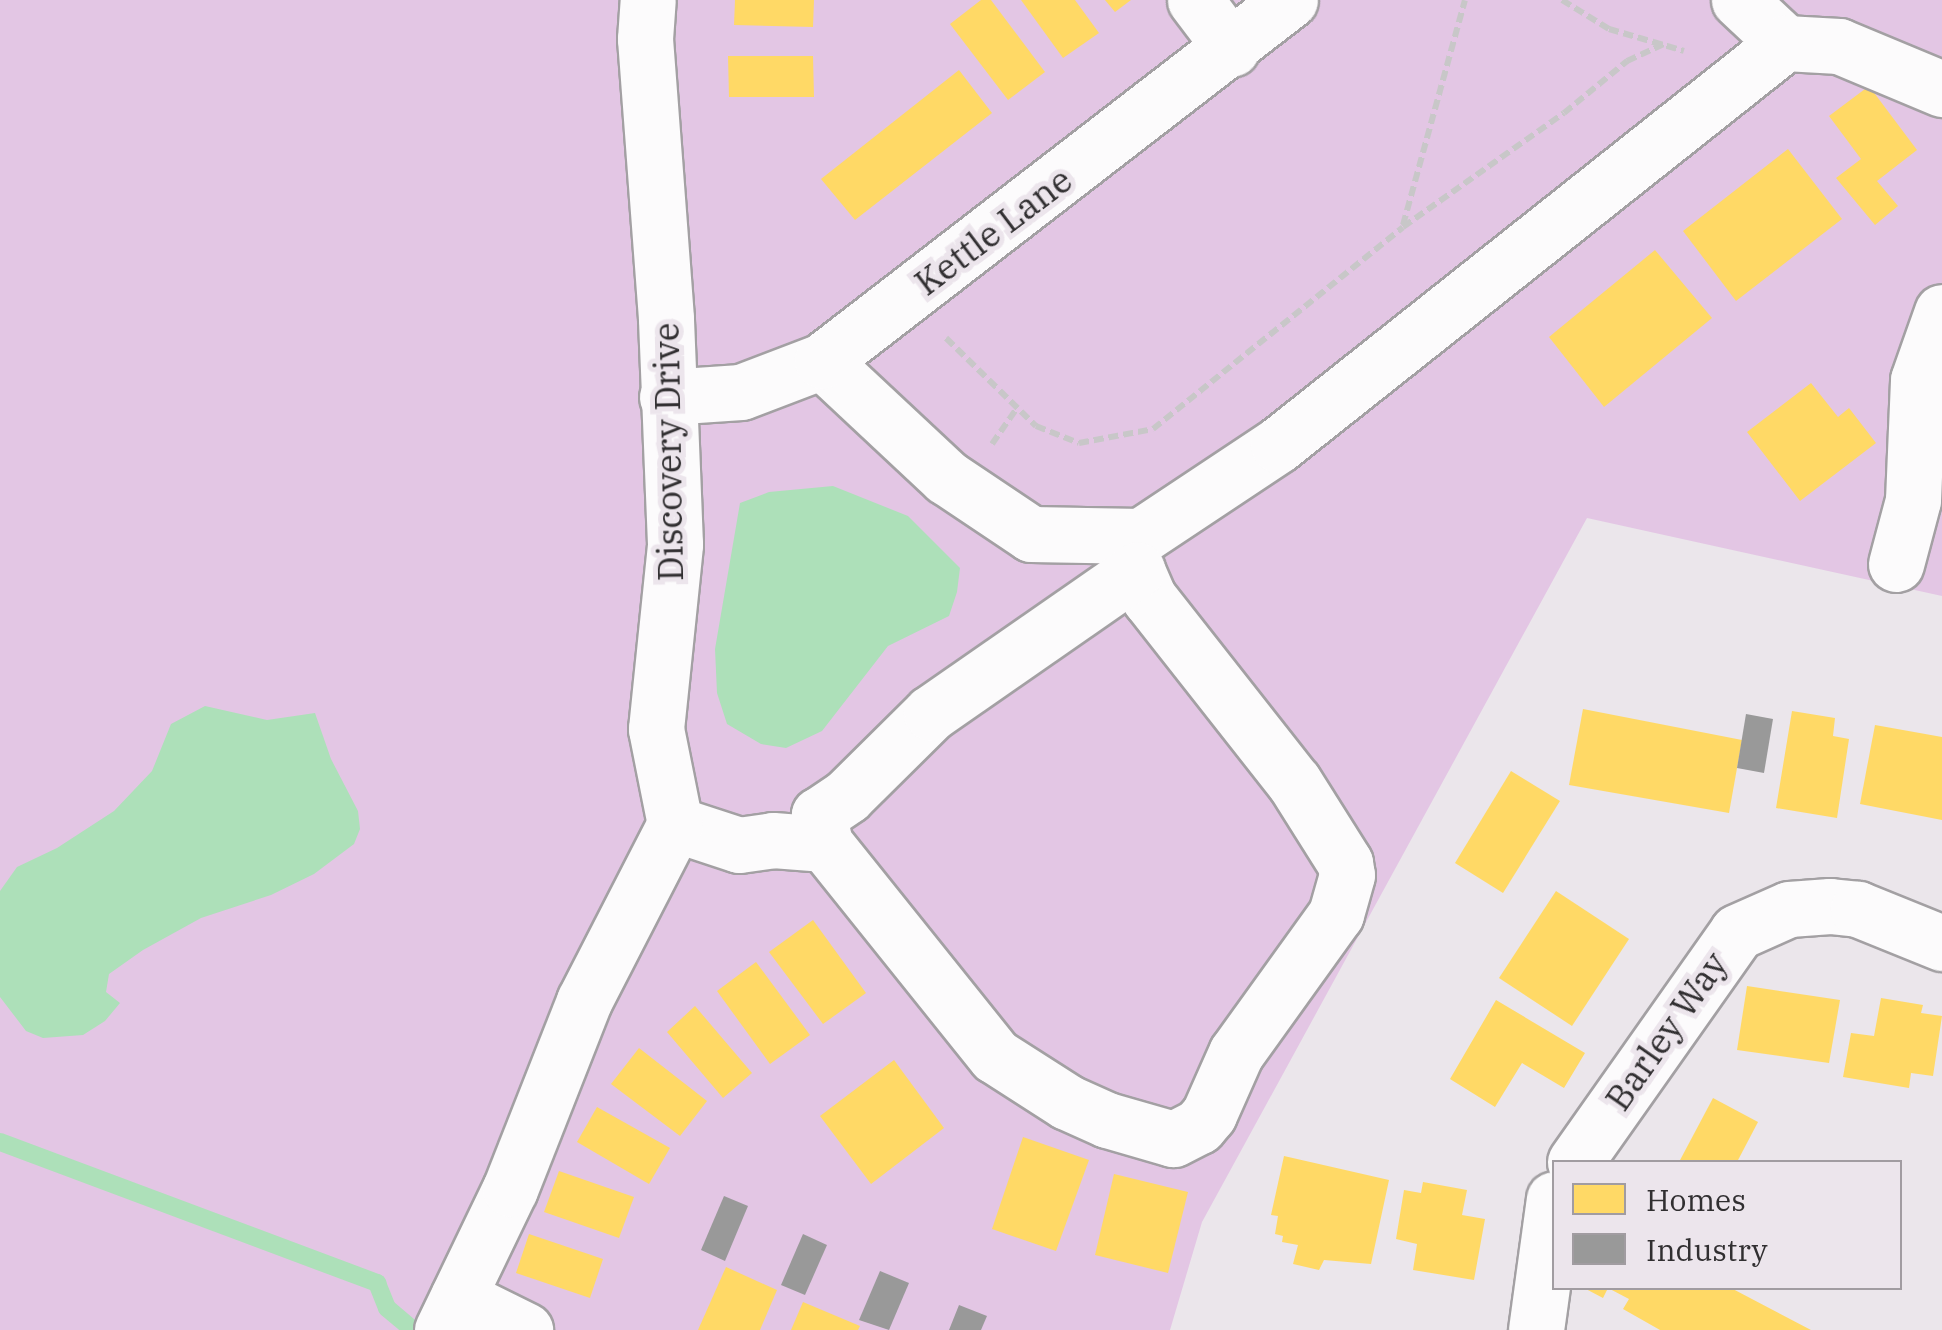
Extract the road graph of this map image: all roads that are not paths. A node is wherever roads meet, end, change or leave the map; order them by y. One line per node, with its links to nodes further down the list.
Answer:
1 (648, 0): 10 (street, Discovery Drive)
2 (1195, 0): 6 (street)
3 (1290, 0): 6 (street, Kettle Lane)
4 (1740, 0): 5 (street)
5 (1785, 43): 7 (street); 11 (street)
6 (1232, 48): 9 (street, Kettle Lane)
7 (1942, 90)
8 (1942, 312): 12 (street)
9 (822, 361): 10 (street, Kettle Lane); 11 (street)
10 (667, 397): 13 (street, Discovery Drive)
11 (1129, 553): 14 (street); 14 (street)
12 (1896, 564)
13 (675, 824): 14 (street); 18 (street)
14 (825, 844)
15 (1942, 943): 16 (street, Barley Way)
16 (1577, 1160)
17 (1552, 1213): 20 (street)
18 (450, 1314): 19 (street)
19 (525, 1330)
20 (1536, 1330)

